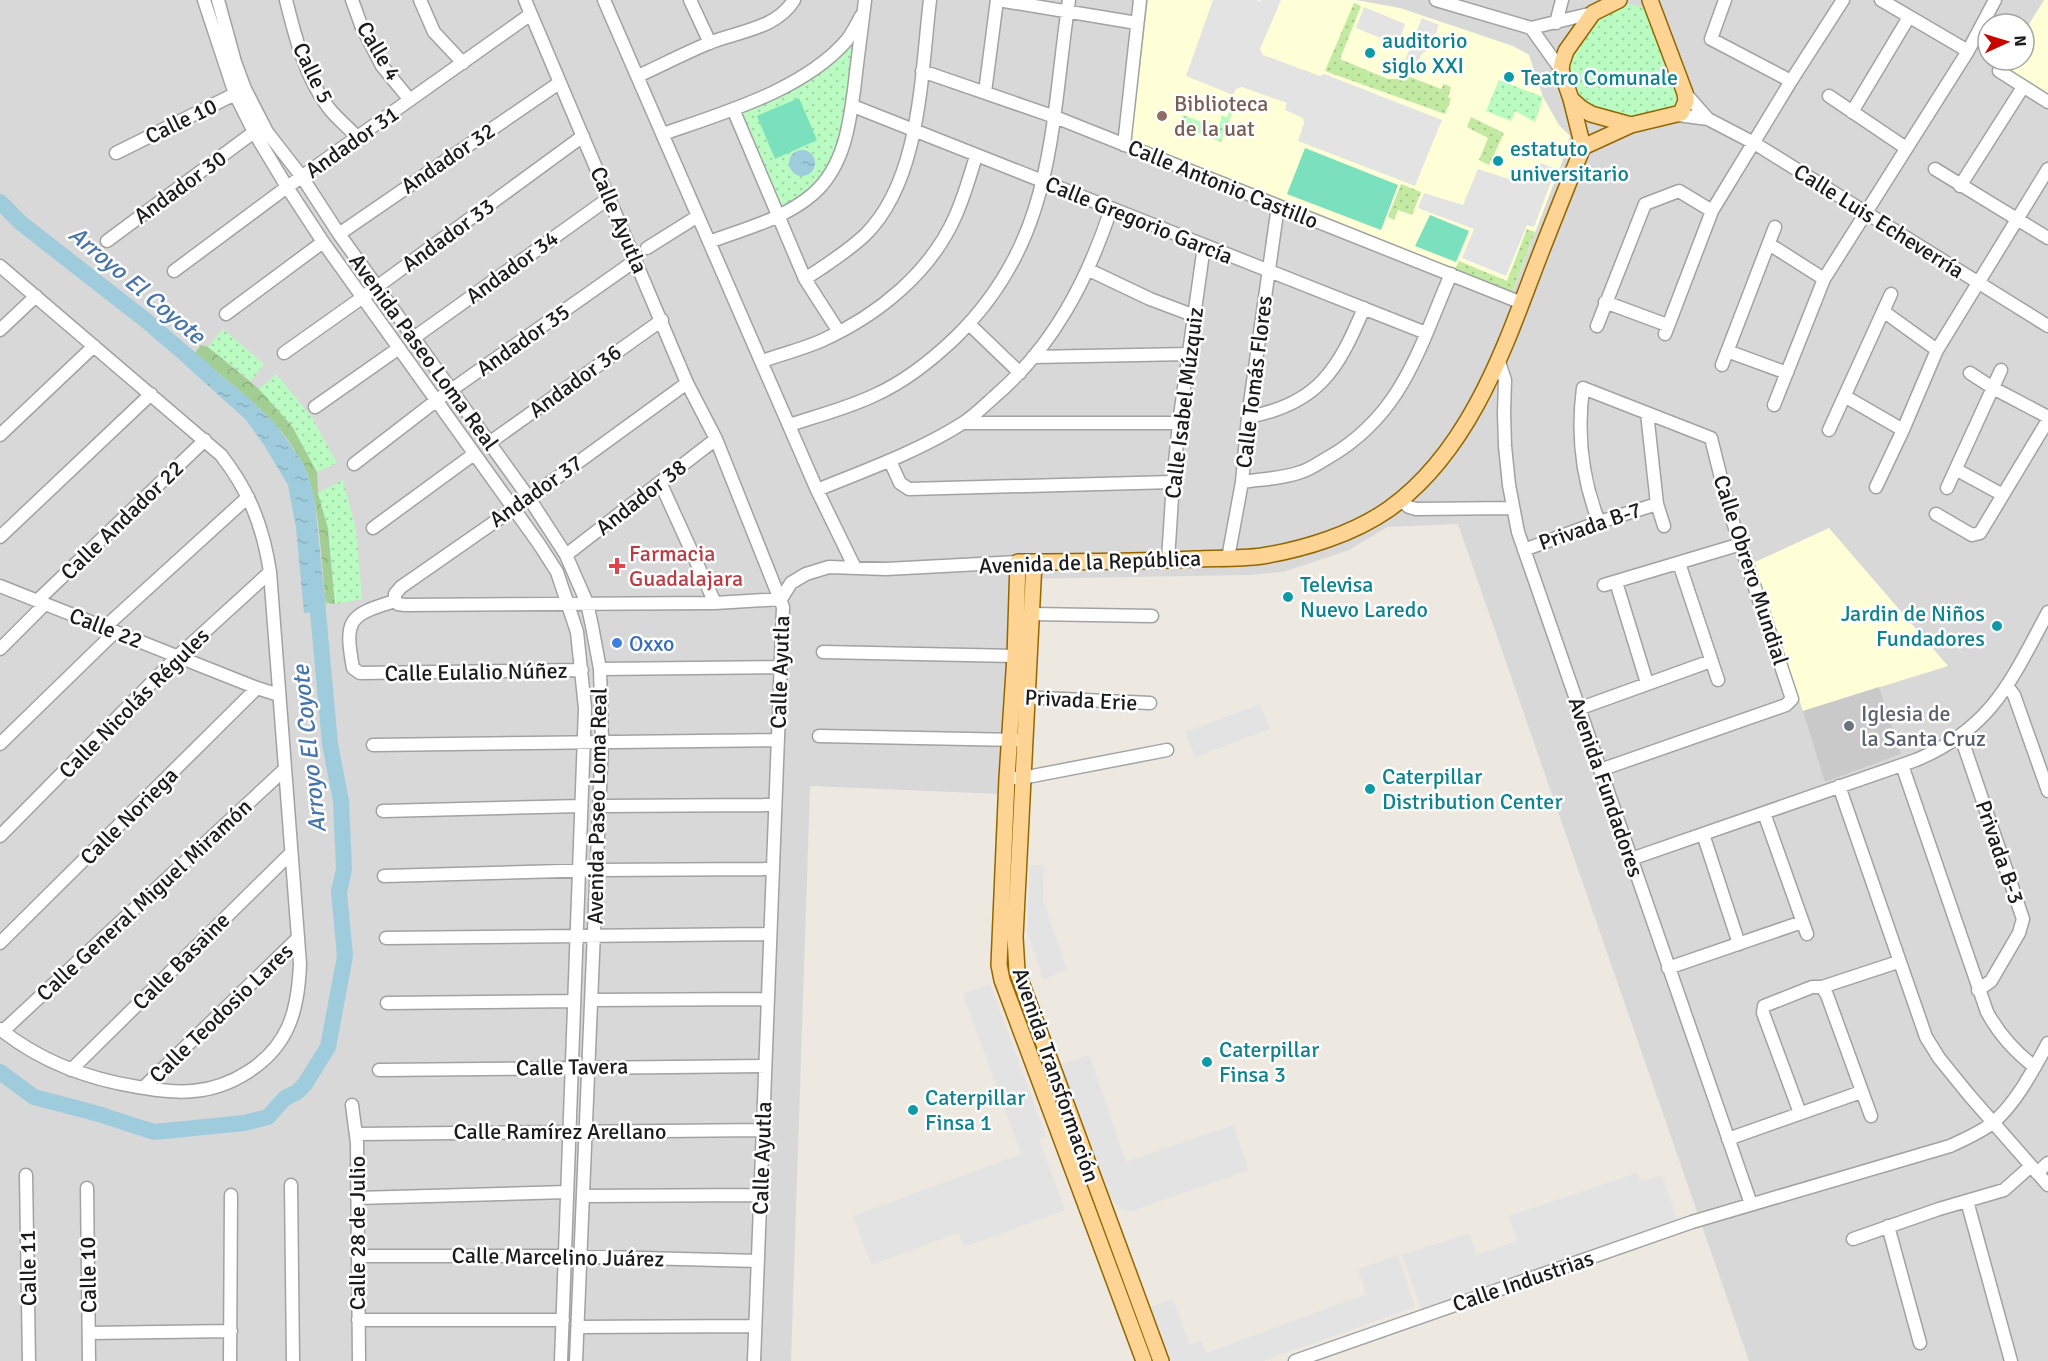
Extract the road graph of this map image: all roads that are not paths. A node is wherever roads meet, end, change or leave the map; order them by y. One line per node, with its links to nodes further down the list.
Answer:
1 (204, 0): 32 (street, Avenida Paseo Loma Real)
2 (218, 0): 32 (street, Avenida Paseo Loma Real)
3 (286, 0): 58 (street, Calle 5)
4 (352, 0): 45 (street, Calle 4)
5 (420, 0): 31 (street)
6 (525, 0): 24 (street, Calle Ayutla)
7 (604, 0): 36 (street)
8 (690, 0): 29 (street)
9 (794, 0): 29 (street)
10 (930, 0): 34 (street)
11 (998, 0): 22 (street); 41 (street)
12 (1140, 0): 26 (street)
13 (1436, 0): 28 (street)
14 (1562, 0): 27 (street)
15 (1618, 0): 23 (main road)
16 (1725, 0): 37 (street)
17 (1843, 0): 37 (street)
18 (1881, 0): 25 (street)
19 (1995, 0): 30 (street)
20 (1653, 2): 42 (main road)
21 (864, 6): 47 (street); 48 (street)
22 (1068, 6): 26 (street); 51 (street)
23 (1593, 13): 27 (street); 33 (main road)
24 (531, 14): 31 (street, Andador 31); 38 (street, Calle Ayutla)
25 (1909, 17): 30 (street); 49 (street)
26 (1137, 23): 60 (street)
27 (1556, 23): 28 (street)
28 (1531, 28): 33 (street)
29 (710, 43): 36 (street)
30 (1968, 51): 62 (street)
31 (463, 63): 45 (street, Andador 31)
32 (230, 64): 40 (street, Avenida Paseo Loma Real)
33 (1560, 70): 44 (main road)
34 (922, 71): 41 (street, Calle Antonio Castillo); 54 (street)
35 (2000, 72): 39 (street)
36 (638, 76): 56 (street)
37 (1791, 81): 59 (street)
38 (559, 83): 57 (street, Calle Ayutla); 80 (street, Andador 32)
39 (2023, 87): 46 (street); 69 (street)
40 (240, 92): 55 (street, Avenida Paseo Loma Real); 63 (street, Calle 10); 67 (street, Avenida Paseo Loma Real)
41 (985, 92): 51 (street, Calle Antonio Castillo)
42 (1684, 93): 50 (main road); 52 (street, Calle Luis Echeverría)
43 (1829, 96): 49 (street)
44 (1571, 99): 53 (main road); 61 (main road)
45 (410, 100): 58 (street, Andador 31)
46 (2048, 102)
47 (853, 106): 54 (street, Calle Gregorio García); 77 (street)
48 (733, 109): 56 (street); 77 (street)
49 (1852, 112): 62 (street)
50 (1678, 115): 52 (street, Calle Luis Echeverría); 53 (main road)
51 (1055, 117): 60 (street, Calle Antonio Castillo); 68 (street)
52 (1708, 119): 59 (street, Calle Luis Echeverría)
53 (1630, 125): 61 (main road)
54 (915, 131): 64 (street, Calle Gregorio García); 94 (street)
55 (254, 132): 70 (street, Avenida Paseo Loma Real); 82 (street, Andador 30)
56 (663, 134): 76 (street)
57 (583, 136): 71 (street, Calle Ayutla); 97 (street, Andador 33)
58 (357, 137): 67 (street, Andador 31)
59 (1754, 142): 74 (street); 75 (street, Calle Luis Echeverría)
60 (1124, 145): 72 (street, Calle Antonio Castillo)
61 (1583, 147): 102 (main road, Avenida de la República)
62 (1906, 148): 75 (street)
63 (116, 153)
64 (976, 156): 68 (street, Calle Gregorio García); 112 (street)
65 (1935, 169): 69 (street)
66 (2048, 169): 78 (street)
67 (302, 177): 70 (street, Andador 31); 80 (street, Avenida Paseo Loma Real)
68 (1043, 182): 73 (street, Calle Gregorio García); 108 (street)
69 (1960, 186): 78 (street)
70 (287, 187): 83 (street, Avenida Paseo Loma Real); 91 (street, Andador 31)
71 (609, 198): 88 (street, Calle Ayutla); 114 (street, Andador 34)
72 (1278, 206): 92 (street, Calle Tomás Flores); 93 (street, Calle Antonio Castillo)
73 (1111, 209): 86 (street, Calle Gregorio García); 90 (street)
74 (1712, 211): 101 (street); 101 (street)
75 (1868, 213): 95 (street); 96 (street, Calle Luis Echeverría)
76 (698, 216): 84 (street); 87 (street)
77 (778, 216): 84 (street); 94 (street)
78 (2017, 219): 81 (street); 96 (street)
79 (1775, 227): 85 (street)
80 (339, 234): 97 (street, Avenida Paseo Loma Real)
81 (2048, 238)
82 (107, 241)
83 (323, 242): 100 (street, Avenida Paseo Loma Real); 105 (street)
84 (709, 242): 122 (street)
85 (1769, 244): 95 (street); 118 (street)
86 (1204, 246): 92 (street, Calle Gregorio García); 106 (street, Calle Isabel Múzquiz)
87 (647, 248)
88 (636, 260): 107 (street, Calle Ayutla); 131 (street, Andador 35)
89 (0, 266): 99 (street)
90 (1089, 270): 106 (street); 121 (street)
91 (174, 271)
92 (1269, 271): 103 (street, Calle Gregorio García); 138 (street, Calle Tomás Flores)
93 (1452, 274): 102 (street, Calle Antonio Castillo); 113 (street)
94 (805, 279): 112 (street)
95 (1824, 279): 128 (street)
96 (1977, 283): 110 (street, Calle Luis Echeverría); 117 (street)
97 (378, 287): 100 (street, Andador 33); 114 (street, Avenida Paseo Loma Real)
98 (1891, 294): 104 (street)
99 (36, 297): 111 (street); 115 (street)
100 (363, 297): 116 (street, Avenida Paseo Loma Real); 119 (street, Andador 33)
101 (1605, 302): 109 (street)
102 (1522, 303): 123 (main road, Avenida de la República)
103 (1364, 309): 113 (street, Calle Gregorio García); 138 (street)
104 (1883, 311): 117 (street); 133 (street)
105 (226, 314)
106 (1194, 316): 120 (street, Calle Isabel Múzquiz)
107 (662, 320): 129 (street, Calle Ayutla); 148 (street, Andador 36)
108 (969, 324): 127 (street); 142 (street)
109 (1597, 326)
110 (2048, 326)
111 (0, 330)
112 (839, 332): 122 (street)
113 (1426, 333): 154 (street)
114 (415, 337): 131 (street, Avenida Paseo Loma Real)
115 (94, 346): 132 (street); 145 (street)
116 (399, 348): 134 (street, Avenida Paseo Loma Real); 136 (street)
117 (1937, 350): 144 (street)
118 (1727, 351): 124 (street); 128 (street)
119 (284, 353)
120 (1189, 354): 121 (street); 141 (street, Calle Isabel Múzquiz)
121 (1034, 357): 127 (street)
122 (762, 361): 142 (street)
123 (1499, 362): 162 (main road, Avenida de la República); 165 (street, Avenida Fundadores)
124 (1722, 366)
125 (2001, 370): 130 (street)
126 (1970, 372): 130 (street)
127 (1020, 373): 140 (street)
128 (1787, 373): 135 (street)
129 (687, 383): 146 (street, Calle Ayutla); 161 (street, Andador 37)
130 (1993, 388): 139 (street); 152 (street)
131 (453, 390): 134 (street, Andador 35); 148 (street, Avenida Paseo Loma Real)
132 (151, 394): 147 (street); 170 (street)
133 (1846, 397): 143 (street); 144 (street)
134 (437, 400): 149 (street, Avenida Paseo Loma Real); 151 (street, Andador 35)
135 (1774, 405)
136 (315, 407)
137 (1647, 412): 163 (street); 167 (street); 171 (street, Calle Obrero Mundial)
138 (1248, 417): 154 (street, Calle Tomás Flores)
139 (2048, 418): 159 (street)
140 (963, 423): 141 (street); 150 (street)
141 (1179, 423): 155 (street, Calle Isabel Múzquiz)
142 (789, 426): 158 (street)
143 (1829, 430)
144 (1904, 430): 156 (street)
145 (0, 435)
146 (716, 439): 153 (street, Andador 38); 182 (street, Calle Ayutla)
147 (205, 440): 160 (street); 183 (street, Calle Andador 22)
148 (489, 443): 161 (street, Avenida Paseo Loma Real)
149 (474, 454): 164 (street, Avenida Paseo Loma Real); 169 (street)
150 (890, 461): 155 (street); 158 (street)
151 (354, 464)
152 (1957, 470): 157 (street); 159 (street)
153 (660, 482): 173 (street, Andador 38); 186 (street)
154 (1242, 482): 174 (street, Calle Tomás Flores)
155 (1173, 483): 175 (street, Calle Isabel Múzquiz)
156 (1876, 487)
157 (1947, 488)
158 (817, 490): 179 (street)
159 (2002, 495): 166 (street)
160 (248, 496): 180 (street); 191 (street)
161 (529, 498): 164 (street, Andador 37); 173 (street, Avenida Paseo Loma Real)
162 (1400, 500): 165 (street); 174 (main road, Avenida de la República)
163 (1657, 504): 167 (street, Privada B-7); 168 (street)
164 (513, 508): 184 (street, Andador 37); 187 (street, Avenida Paseo Loma Real)
165 (1513, 508): 172 (street, Avenida Fundadores)
166 (1936, 513)
167 (1599, 522): 172 (street, Privada B-7)
168 (1664, 526)
169 (374, 528)
170 (0, 537)
171 (1741, 544): 178 (street); 219 (street, Calle Obrero Mundial)
172 (1524, 550): 207 (street, Avenida Fundadores)
173 (566, 555): 185 (street, Avenida Paseo Loma Real)
174 (1228, 558): 175 (main road, Avenida de la República)
175 (1168, 560): 177 (main road, Avenida de la República)
176 (1018, 562): 177 (main road, Avenida de la República); 179 (street, Avenida de la República); 195 (main road, Avenida Transformación)
177 (1034, 562): 189 (main road, Avenida Transformación)
178 (1679, 563): 196 (street); 201 (street)
179 (855, 568): 182 (street, Avenida de la República)
180 (270, 572): 194 (street, Calle Nicolás Régules); 204 (street)
181 (0, 586): 183 (street, Calle 22)
182 (781, 599): 186 (street); 197 (street, Calle Ayutla)
183 (42, 602): 191 (street, Calle 22); 192 (street, Calle Andador 22)
184 (397, 602): 187 (street); 199 (street, Calle Eulalio Núñez)
185 (586, 603): 186 (street); 187 (street); 198 (street, Avenida Paseo Loma Real)
186 (715, 603)
187 (569, 604): 199 (street, Avenida Paseo Loma Real)
188 (2048, 612): 202 (street)
189 (1030, 614): 190 (street); 205 (main road, Avenida Transformación)
190 (1152, 616)
191 (110, 630): 194 (street, Calle 22); 214 (street)
192 (0, 649)
193 (823, 652): 195 (street)
194 (178, 656): 203 (street, Calle 22); 233 (street, Calle Nicolás Régules)
195 (1015, 656): 205 (main road, Avenida Transformación)
196 (1711, 661): 200 (street); 201 (street)
197 (781, 667): 198 (street, Calle Eulalio Núñez); 210 (street, Calle Ayutla)
198 (600, 669): 213 (street, Avenida Paseo Loma Real)
199 (582, 670): 212 (street, Avenida Paseo Loma Real)
200 (1718, 680)
201 (1647, 683): 207 (street)
202 (2008, 687): 209 (street); 222 (street)
203 (257, 688): 204 (street, Calle 22); 249 (street, Calle Noriega)
204 (279, 695): 218 (street)
205 (1019, 697): 206 (street, Privada Erie); 211 (main road, Avenida Transformación)
206 (1150, 703)
207 (1578, 709): 219 (street, Avenida Fundadores)
208 (819, 736): 211 (street)
209 (1961, 737): 217 (street); 254 (street, Privada B-3)
210 (778, 740): 213 (street); 223 (street, Calle Ayutla)
211 (1017, 740): 220 (main road, Avenida Transformación)
212 (584, 741): 213 (street); 215 (street); 224 (street, Avenida Paseo Loma Real)
213 (602, 741): 225 (street, Avenida Paseo Loma Real)
214 (0, 744)
215 (373, 745)
216 (1167, 750): 220 (street)
217 (1902, 765): 221 (street); 254 (street)
218 (285, 769): 234 (street); 260 (street, Calle General Miguel Miramón)
219 (1600, 770): 235 (street, Avenida Fundadores)
220 (1015, 778): 226 (main road, Avenida Transformación); 227 (main road, Avenida Transformación)
221 (1839, 786): 229 (street); 251 (street)
222 (2048, 790)
223 (776, 805): 225 (street); 236 (street, Calle Ayutla)
224 (581, 806): 228 (street); 240 (street, Avenida Paseo Loma Real)
225 (600, 806): 237 (street, Avenida Paseo Loma Real)
226 (1021, 807): 227 (main road); 232 (main road, Avenida Transformación)
227 (1005, 810): 231 (main road, Avenida Transformación)
228 (383, 812)
229 (1764, 813): 230 (street); 242 (street)
230 (1703, 834): 235 (street); 250 (street)
231 (1004, 835): 232 (main road); 238 (main road, Avenida Transformación)
232 (1020, 835): 239 (main road, Avenida Transformación)
233 (0, 836)
234 (291, 853): 247 (street); 266 (street, Calle Basaine)
235 (1631, 859): 252 (street, Avenida Fundadores)
236 (773, 869): 237 (street); 243 (street, Calle Ayutla)
237 (597, 870): 240 (street); 245 (street, Avenida Paseo Loma Real)
238 (1002, 870): 239 (main road); 259 (main road, Avenida Transformación)
239 (1018, 870): 259 (main road, Avenida Transformación)
240 (579, 871): 241 (street); 246 (street, Avenida Paseo Loma Real)
241 (384, 876)
242 (1802, 921): 244 (street); 250 (street)
243 (771, 934): 245 (street); 255 (street, Calle Ayutla)
244 (1808, 934)
245 (594, 935): 246 (street); 256 (street, Avenida Paseo Loma Real)
246 (577, 936): 248 (street); 257 (street, Avenida Paseo Loma Real)
247 (298, 938): 268 (street, Calle Teodosio Lares); 268 (street)
248 (386, 938)
249 (0, 943)
250 (1739, 944): 252 (street)
251 (1898, 962): 253 (street); 273 (street)
252 (1668, 968): 278 (street, Avenida Fundadores)
253 (1822, 987): 269 (street); 271 (street)
254 (1978, 990): 265 (street)
255 (768, 999): 256 (street); 262 (street, Calle Ayutla)
256 (591, 1000): 264 (street, Avenida Paseo Loma Real)
257 (574, 1001): 258 (street); 263 (street, Avenida Paseo Loma Real)
258 (387, 1003)
259 (1023, 1014): 298 (main road, Avenida Transformación)
260 (1, 1030): 266 (street)
261 (2048, 1043): 265 (street)
262 (765, 1066): 264 (street, Calle Tavera); 274 (street, Calle Ayutla)
263 (572, 1067): 264 (street, Calle Tavera); 267 (street, Calle Tavera); 275 (street, Avenida Paseo Loma Real)
264 (589, 1067): 276 (street, Avenida Paseo Loma Real)
265 (2034, 1067): 273 (street)
266 (71, 1070): 268 (street)
267 (380, 1070)
268 (143, 1088)
269 (1861, 1092): 271 (street); 272 (street)
270 (352, 1105): 277 (street, Calle 28 de Julio)
271 (1800, 1113): 278 (street)
272 (1871, 1116)
273 (1994, 1122): 280 (street); 291 (street, Calle Industrias)
274 (763, 1130): 276 (street, Calle Ramírez Arellano); 287 (street, Calle Ayutla)
275 (570, 1131): 276 (street, Calle Ramírez Arellano); 277 (street, Calle Ramírez Arellano); 285 (street, Avenida Paseo Loma Real)
276 (586, 1131): 288 (street, Avenida Paseo Loma Real)
277 (356, 1134): 289 (street, Calle 28 de Julio)
278 (1728, 1139): 291 (street, Avenida Fundadores)
279 (2048, 1163): 280 (street)
280 (2034, 1169): 283 (street); 290 (street)
281 (26, 1175): 306 (street, Calle 11)
282 (291, 1185): 309 (street)
283 (2048, 1185)
284 (87, 1188): 304 (street, Calle 10)
285 (567, 1192): 289 (street); 295 (street, Avenida Paseo Loma Real)
286 (231, 1195): 303 (street)
287 (760, 1195): 288 (street); 297 (street, Calle Ayutla)
288 (583, 1196): 296 (street, Avenida Paseo Loma Real)
289 (357, 1197): 294 (street, Calle 28 de Julio)
290 (1967, 1201): 292 (street); 317 (street)
291 (1751, 1204): 316 (street, Calle Industrias)
292 (1888, 1226): 293 (street); 305 (street)
293 (1853, 1239)
294 (358, 1256): 295 (street, Calle Marcelino Juárez); 299 (street, Calle 28 de Julio)
295 (565, 1256): 296 (street, Calle Marcelino Juárez); 300 (street, Avenida Paseo Loma Real)
296 (581, 1256): 297 (street, Calle Marcelino Juárez); 302 (street, Avenida Paseo Loma Real)
297 (758, 1261): 301 (street, Calle Ayutla)
298 (1115, 1261): 314 (main road, Avenida Transformación); 315 (main road, Avenida Transformación)
299 (358, 1320): 300 (street); 310 (street, Calle 28 de Julio)
300 (563, 1320): 311 (street, Avenida Paseo Loma Real)
301 (755, 1326): 302 (street); 313 (street, Calle Ayutla)
302 (578, 1327): 312 (street, Avenida Paseo Loma Real)
303 (231, 1331): 304 (street); 308 (street)
304 (88, 1333): 307 (street, Calle 10)
305 (1920, 1343)
306 (29, 1361)
307 (89, 1361)
308 (230, 1361)
309 (293, 1361)
310 (358, 1361)
311 (561, 1361)
312 (576, 1361)
313 (754, 1361)
314 (1144, 1361)
315 (1161, 1361)
316 (1295, 1361)
317 (2012, 1361)

